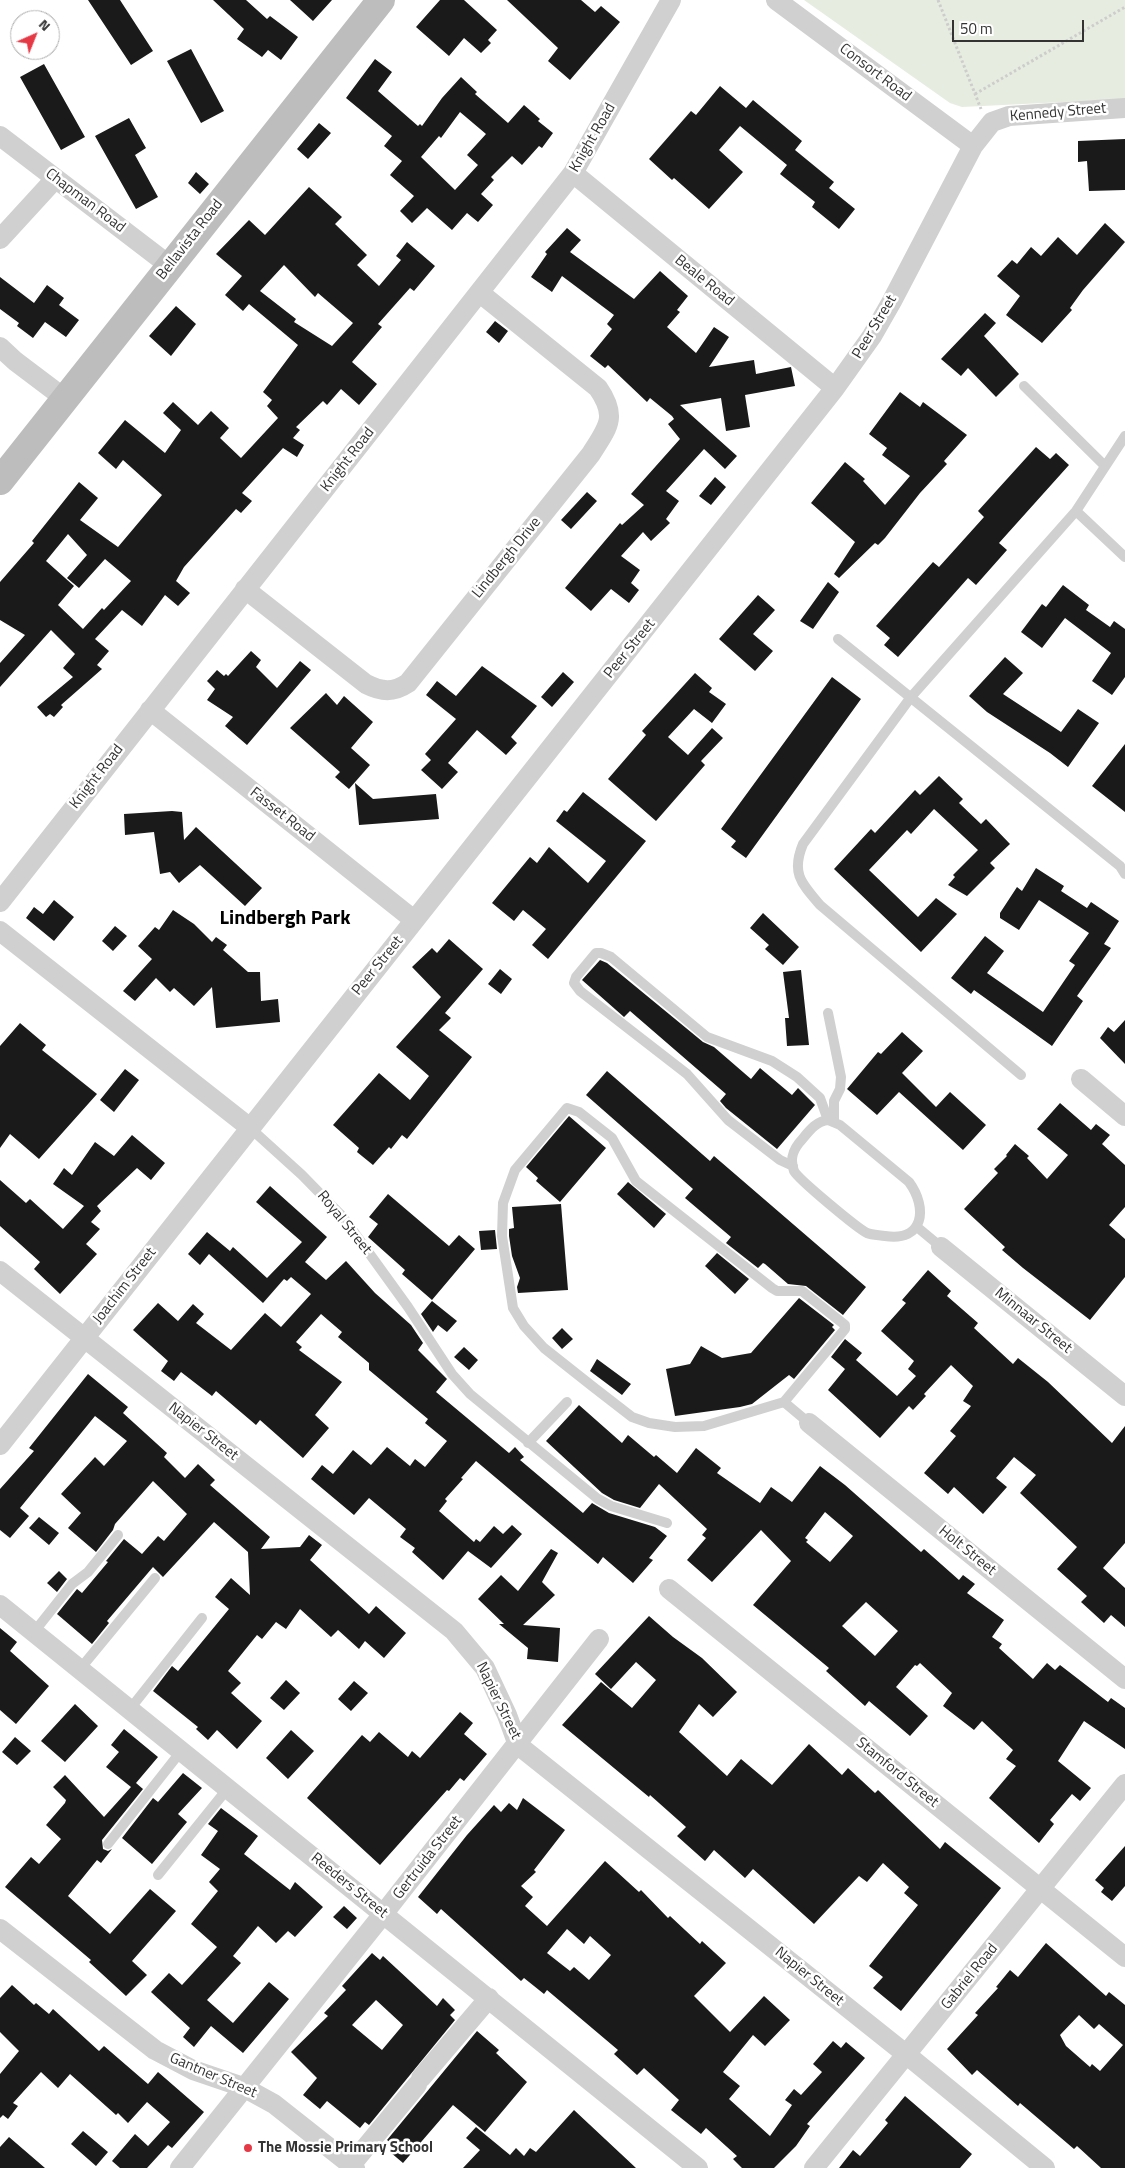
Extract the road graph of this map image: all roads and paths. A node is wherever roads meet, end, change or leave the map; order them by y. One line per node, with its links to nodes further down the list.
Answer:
1 (380, 0): 14 (street, Bellavista Road)
2 (670, 0): 11 (street, Knight Road)
3 (776, 0): 10 (street, Consort Road)
4 (938, 0): 6 (path)
5 (1125, 7): 6 (path)
6 (975, 94): 8 (path)
7 (1125, 108): 8 (street, Kennedy Street)
8 (988, 126): 10 (street, Kennedy Street)
9 (0, 136): 12 (street, Chapman Road)
10 (973, 146): 18 (street, Peer Street)
11 (573, 174): 15 (street, Knight Road); 18 (street, Beale Road)
12 (55, 179): 13 (street); 14 (street, Chapman Road)
13 (0, 239)
14 (170, 266): 19 (street, Bellavista Road)
15 (480, 293): 25 (street, Knight Road); 25 (street, Lindbergh Drive)
16 (0, 347): 19 (street)
17 (1024, 386): 21 (lane)
18 (835, 388): 31 (street, Peer Street)
19 (64, 398): 22 (street, Bellavista Road)
20 (1125, 436): 21 (lane)
21 (1105, 466): 23 (lane)
22 (0, 481)
23 (1076, 511): 24 (lane); 27 (lane)
24 (1125, 557)
25 (246, 589): 28 (street, Knight Road)
26 (838, 639): 27 (lane)
27 (911, 697): 29 (lane); 34 (lane)
28 (150, 710): 30 (street, Knight Road); 31 (street, Fasset Road)
29 (1123, 869)
30 (0, 902)
31 (414, 920): 38 (street, Peer Street)
32 (0, 931): 38 (street, Royal Street)
33 (828, 1013): 37 (lane)
34 (1021, 1075)
35 (1081, 1079): 36 (street)
36 (1125, 1116)
37 (831, 1121): 39 (lane); 39 (lane); 40 (lane)
38 (250, 1127): 43 (street, Joachim Street); 48 (lane, Royal Street)
39 (793, 1166): 40 (lane)
40 (917, 1227): 41 (lane)
41 (941, 1247): 44 (street, Minnaar Street)
42 (0, 1271): 43 (street, Napier Street)
43 (85, 1338): 49 (street, Joachim Street); 61 (street, Napier Street)
44 (1125, 1396)
45 (567, 1402): 48 (lane)
46 (784, 1402): 46 (lane); 47 (lane)
47 (809, 1422): 59 (street, Holt Street)
48 (528, 1443): 50 (lane, Royal Street)
49 (0, 1444)
50 (667, 1523)
51 (118, 1535): 56 (lane)
52 (155, 1578): 58 (lane)
53 (669, 1589): 67 (street, Stamford Street)
54 (0, 1605): 56 (street, Reeders Street)
55 (202, 1618): 60 (lane)
56 (34, 1632): 58 (street, Reeders Street)
57 (599, 1639): 61 (street, Gertruida Street)
58 (80, 1669): 60 (street, Reeders Street)
59 (1125, 1679)
60 (130, 1708): 62 (street, Reeders Street)
61 (518, 1745): 68 (street, Gertruida Street); 72 (street, Napier Street)
62 (182, 1750): 64 (street, Reeders Street); 65 (lane)
63 (1125, 1784): 67 (street, Gabriel Road)
64 (228, 1788): 66 (lane); 68 (street, Reeders Street)
65 (108, 1844)
66 (158, 1875)
67 (1041, 1889): 70 (street, Stamford Street); 72 (street, Gabriel Road)
68 (384, 1913): 71 (street, Reeders Street); 73 (street, Gertruida Street)
69 (0, 1929): 73 (street, Gantner Street)
70 (1125, 1957)
71 (489, 1998): 74 (street); 76 (street, Reeders Street)
72 (907, 2055): 77 (street, Gabriel Road); 78 (street, Napier Street)
73 (243, 2087): 74 (street, Gantner Street); 75 (street, Gertruida Street)
74 (353, 2167)
75 (180, 2168)
76 (698, 2168)
77 (814, 2168)
78 (1045, 2168)

